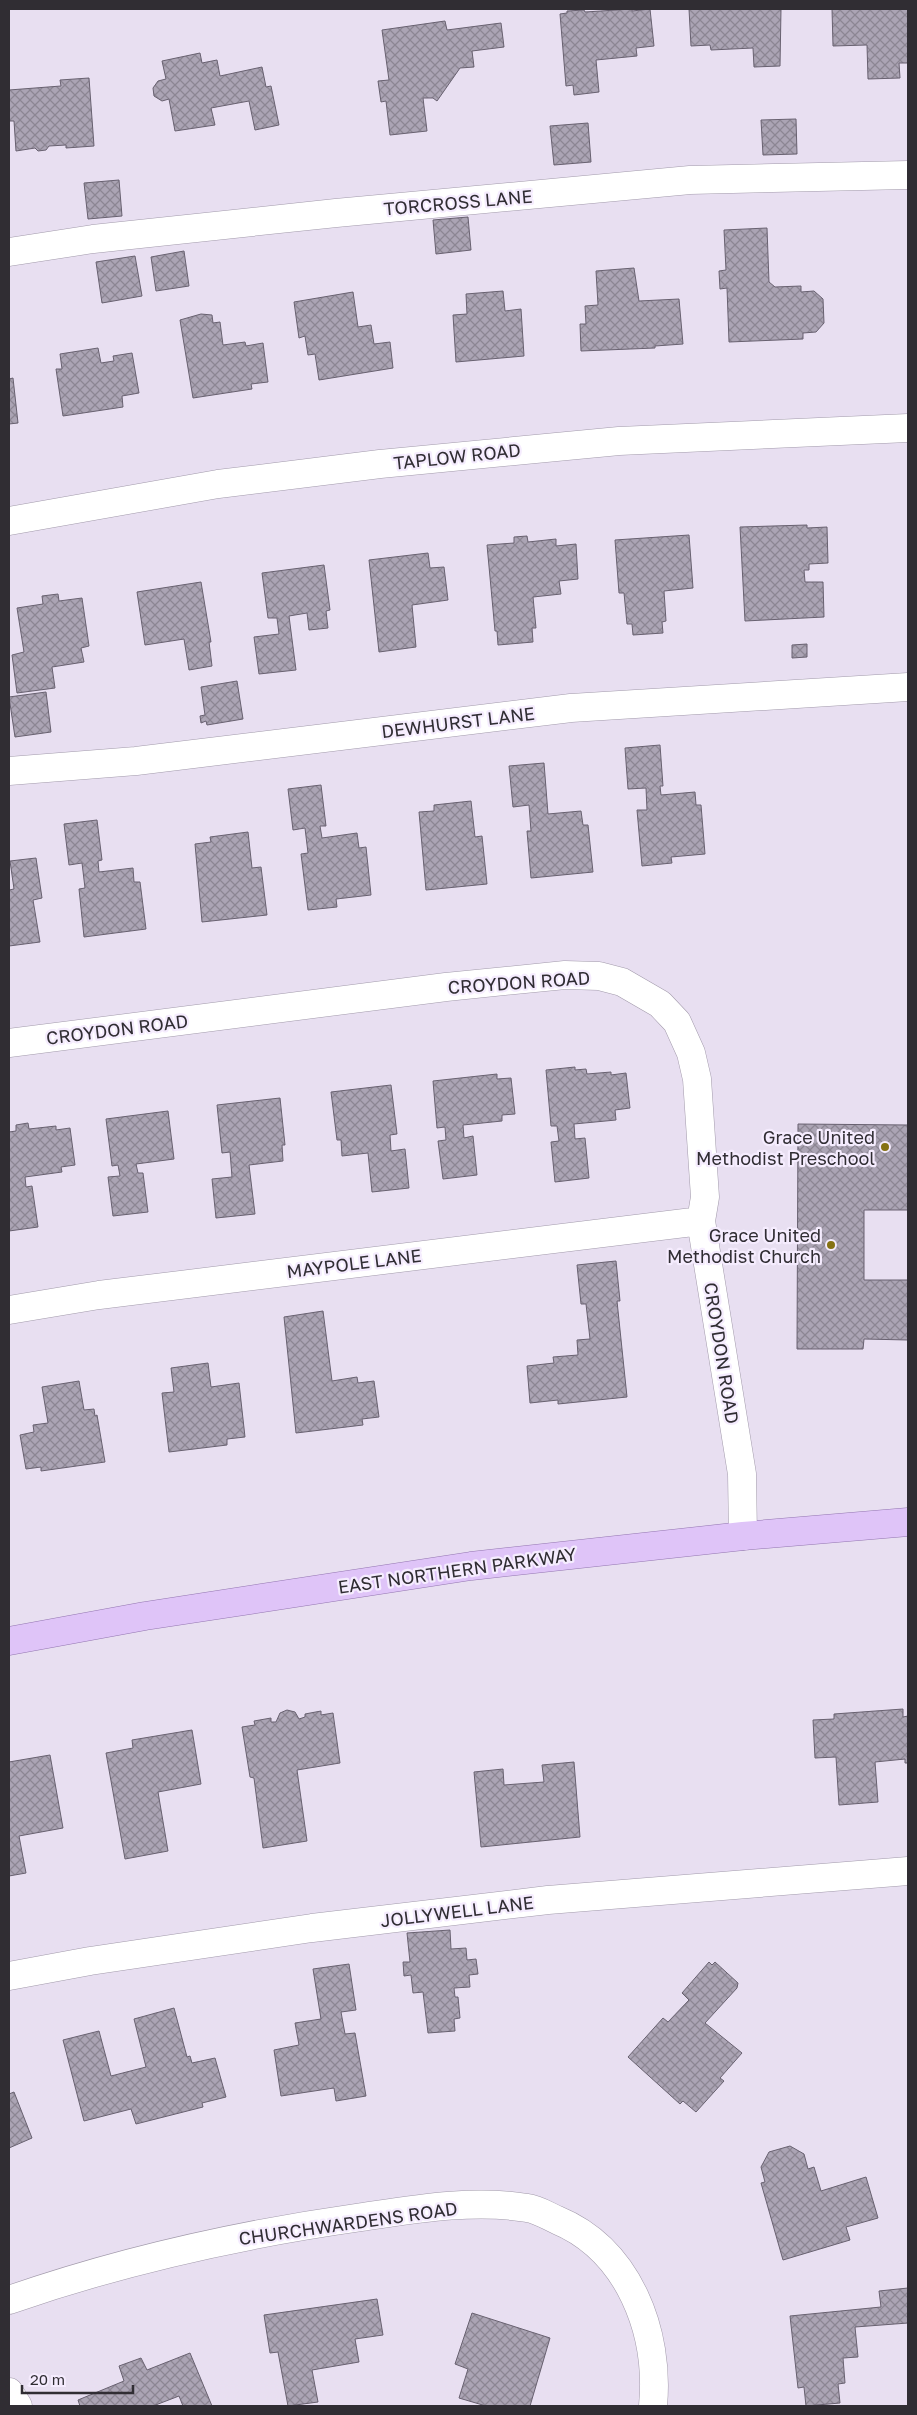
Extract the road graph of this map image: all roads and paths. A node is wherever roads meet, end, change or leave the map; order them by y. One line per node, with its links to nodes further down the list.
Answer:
1 (908, 175): 2 (street, TORCROSS LANE)
2 (9, 252)
3 (908, 428): 4 (street, TAPLOW ROAD)
4 (9, 521)
5 (908, 687): 6 (street, DEWHURST LANE)
6 (9, 771)
7 (9, 1043): 8 (street, CROYDON ROAD)
8 (701, 1221): 9 (street, MAYPOLE LANE); 11 (street, CROYDON ROAD)
9 (9, 1310)
10 (908, 1522): 11 (main road, EAST NORTHERN PARKWAY)
11 (743, 1536): 12 (main road, EAST NORTHERN PARKWAY)
12 (9, 1641)
13 (908, 1871): 14 (street, JOLLYWELL LANE)
14 (9, 1976)
15 (9, 2300): 18 (street, CHURCHWARDENS ROAD)
16 (9, 2392): 17 (street)
17 (18, 2406)
18 (653, 2406)

